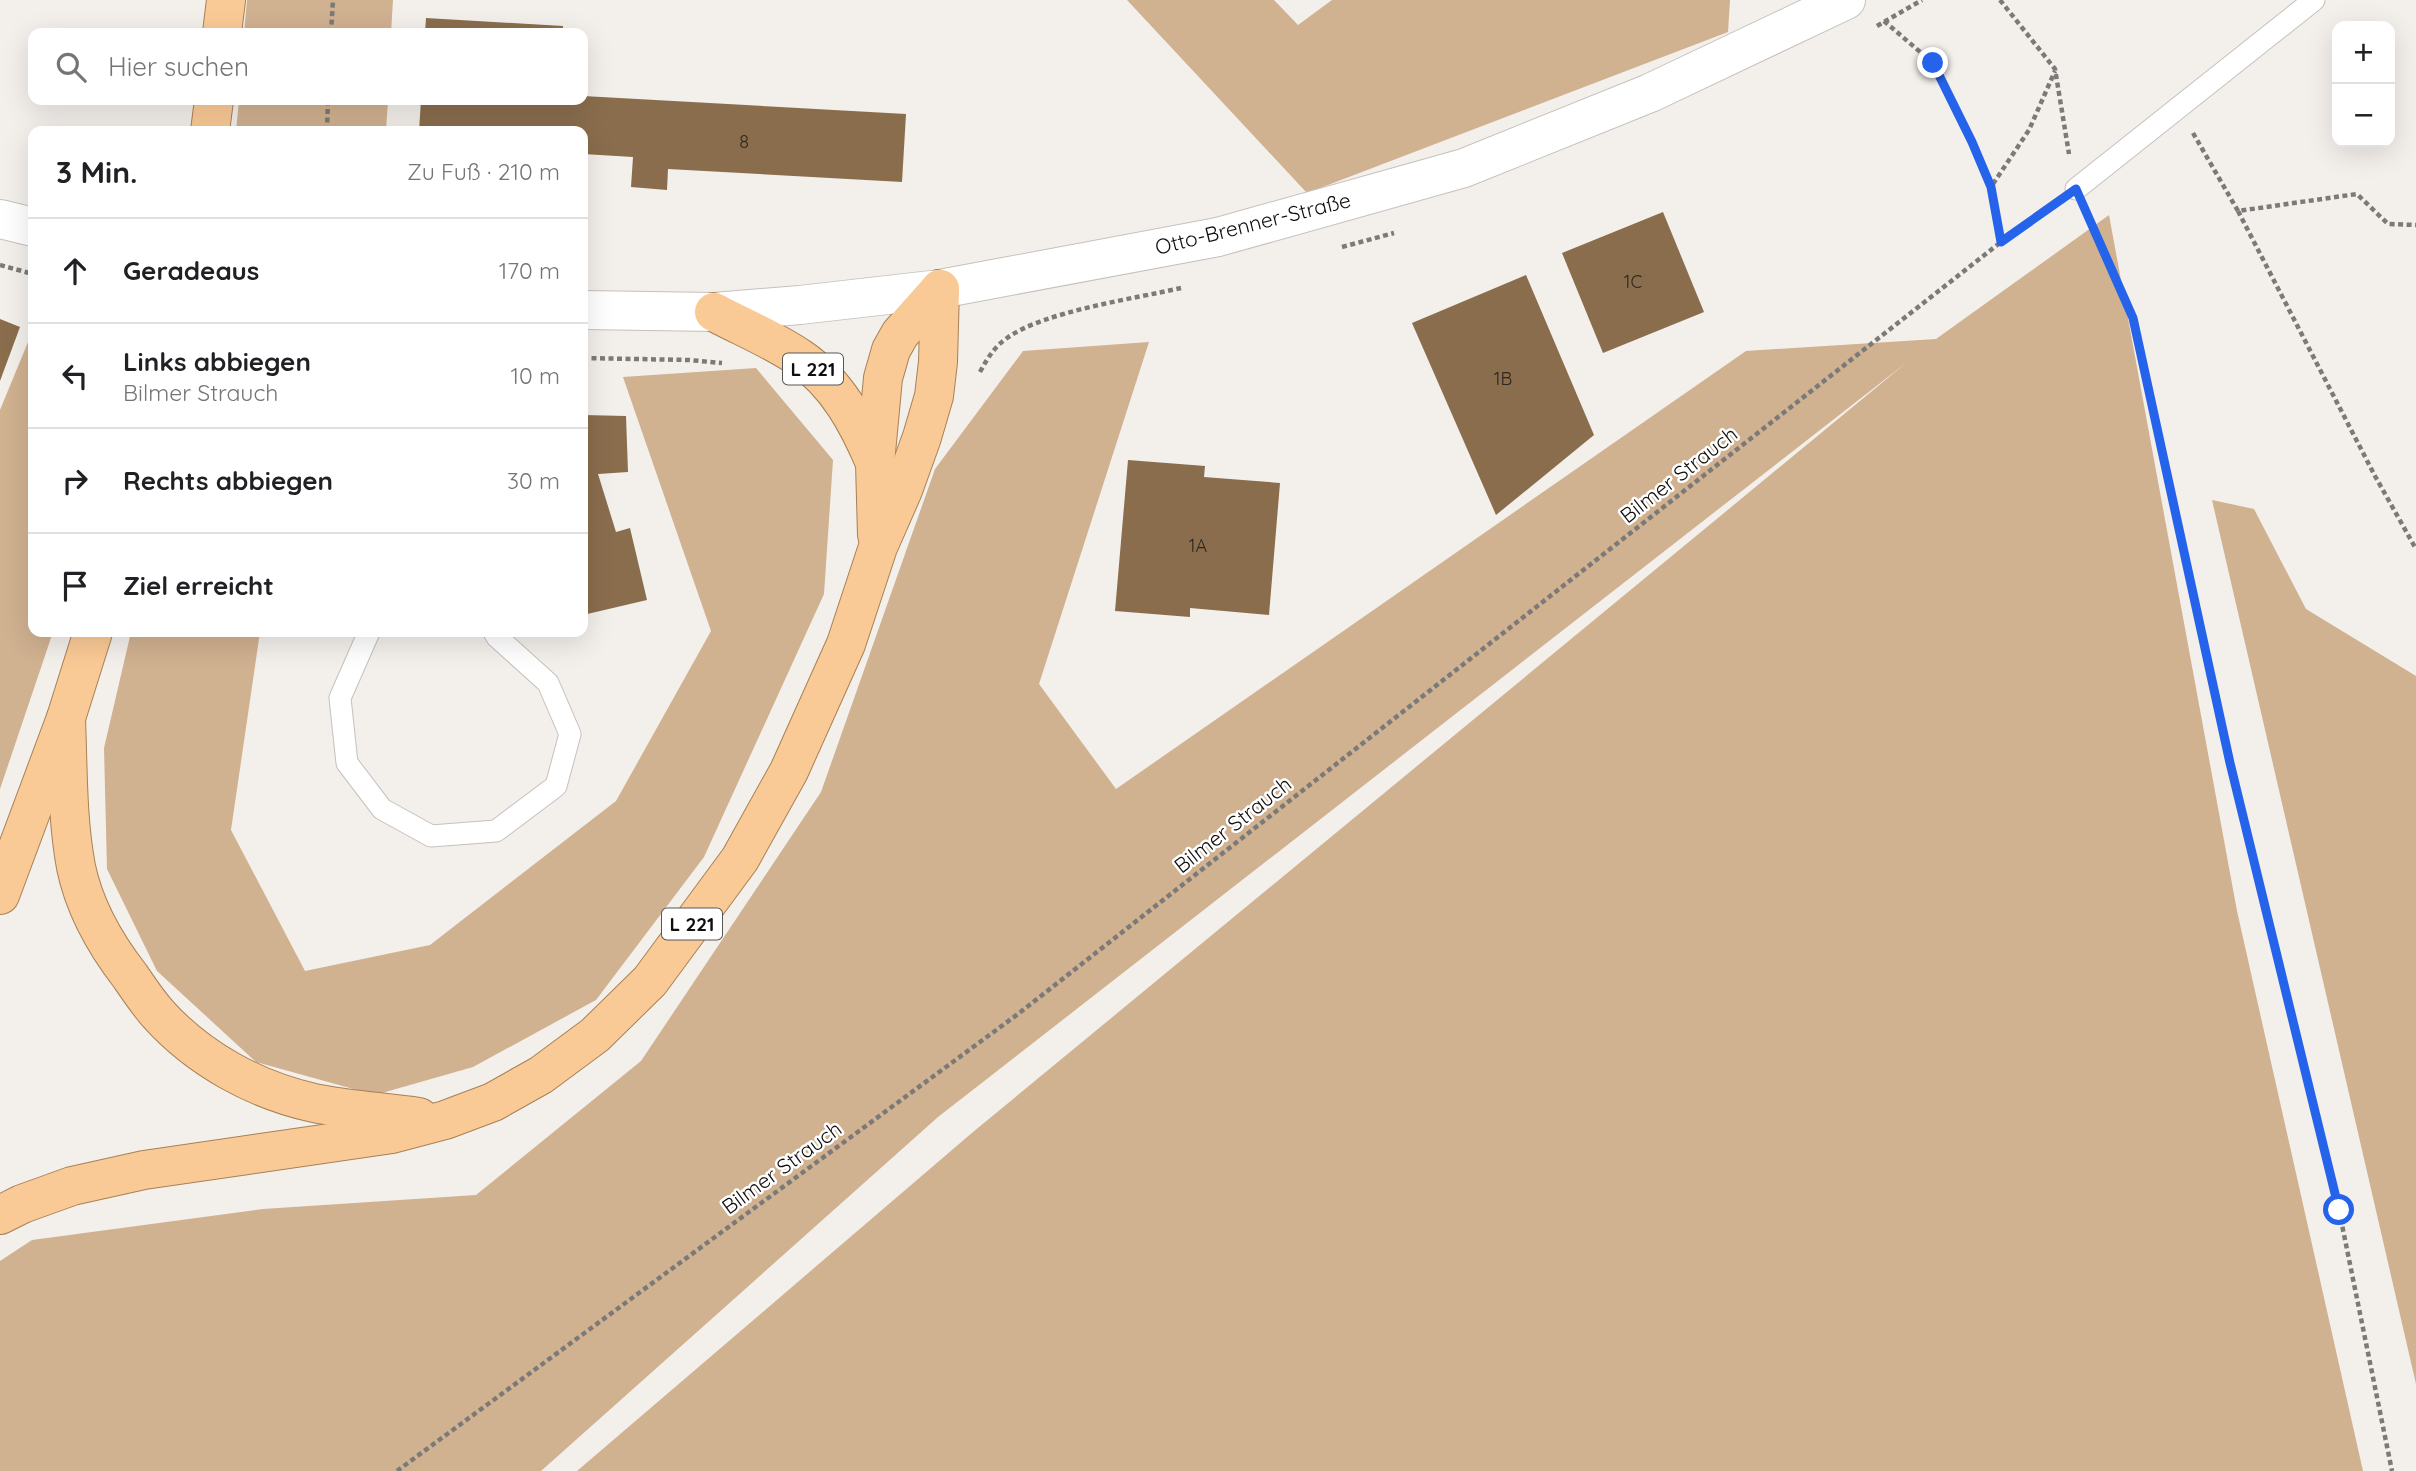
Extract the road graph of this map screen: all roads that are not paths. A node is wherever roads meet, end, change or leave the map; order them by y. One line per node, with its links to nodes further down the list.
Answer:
1 (226, 0): 4 (highway)
2 (2314, 0): 5 (lane)
3 (1862, 7): 8 (street, Otto-Brenner-Straße)
4 (223, 28)
5 (2076, 189)
6 (0, 219): 7 (street)
7 (28, 226)
8 (940, 289): 10 (street, Otto-Brenner-Straße); 11 (highway, L 221); 12 (highway, L 221)
9 (588, 310): 10 (street, Otto-Brenner-Straße)
10 (714, 312): 11 (highway, L 221)
11 (875, 463): 12 (highway, L 221)
12 (878, 547): 18 (highway, L 221)
13 (91, 637): 16 (highway, L 221)
14 (367, 637): 15 (lane)
15 (496, 637)
16 (66, 718): 17 (highway, L 221); 18 (highway, L 221)
17 (0, 895)
18 (445, 1120): 19 (highway, L 221)
19 (0, 1215)

